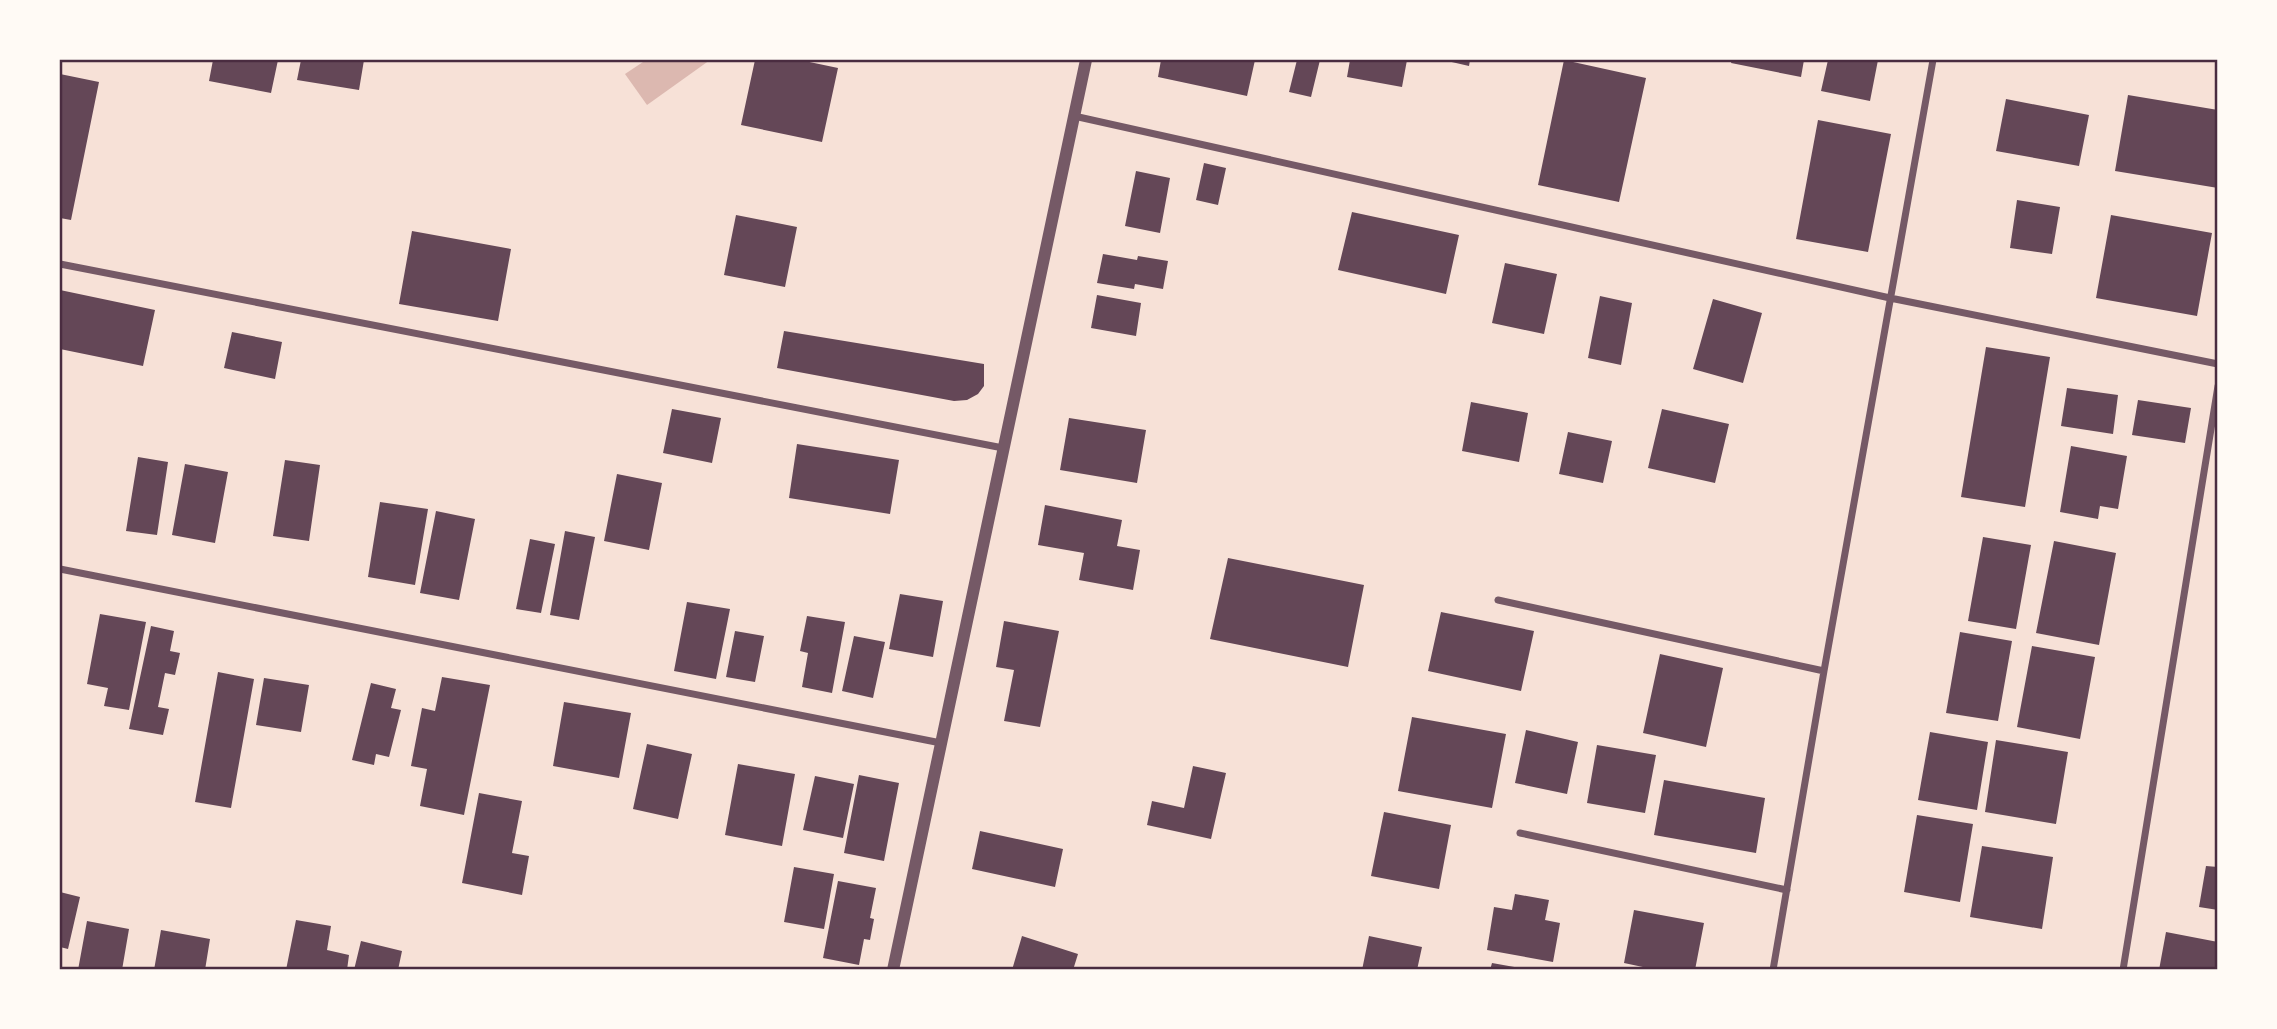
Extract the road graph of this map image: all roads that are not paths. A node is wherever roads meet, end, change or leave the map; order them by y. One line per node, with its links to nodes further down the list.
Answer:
1 (1086, 60): 3 (street)
2 (1933, 60): 5 (street)
3 (1074, 116): 5 (street); 8 (street)
4 (60, 264): 8 (street)
5 (1890, 298): 6 (street); 11 (street)
6 (2217, 363)
7 (2217, 386): 17 (street)
8 (1003, 449): 12 (street)
9 (60, 569): 12 (street)
10 (1498, 600): 11 (street)
11 (1824, 671): 14 (street)
12 (942, 743): 15 (street)
13 (1520, 833): 14 (street)
14 (1787, 890): 16 (street)
15 (893, 970)
16 (1773, 970)
17 (2123, 970)

